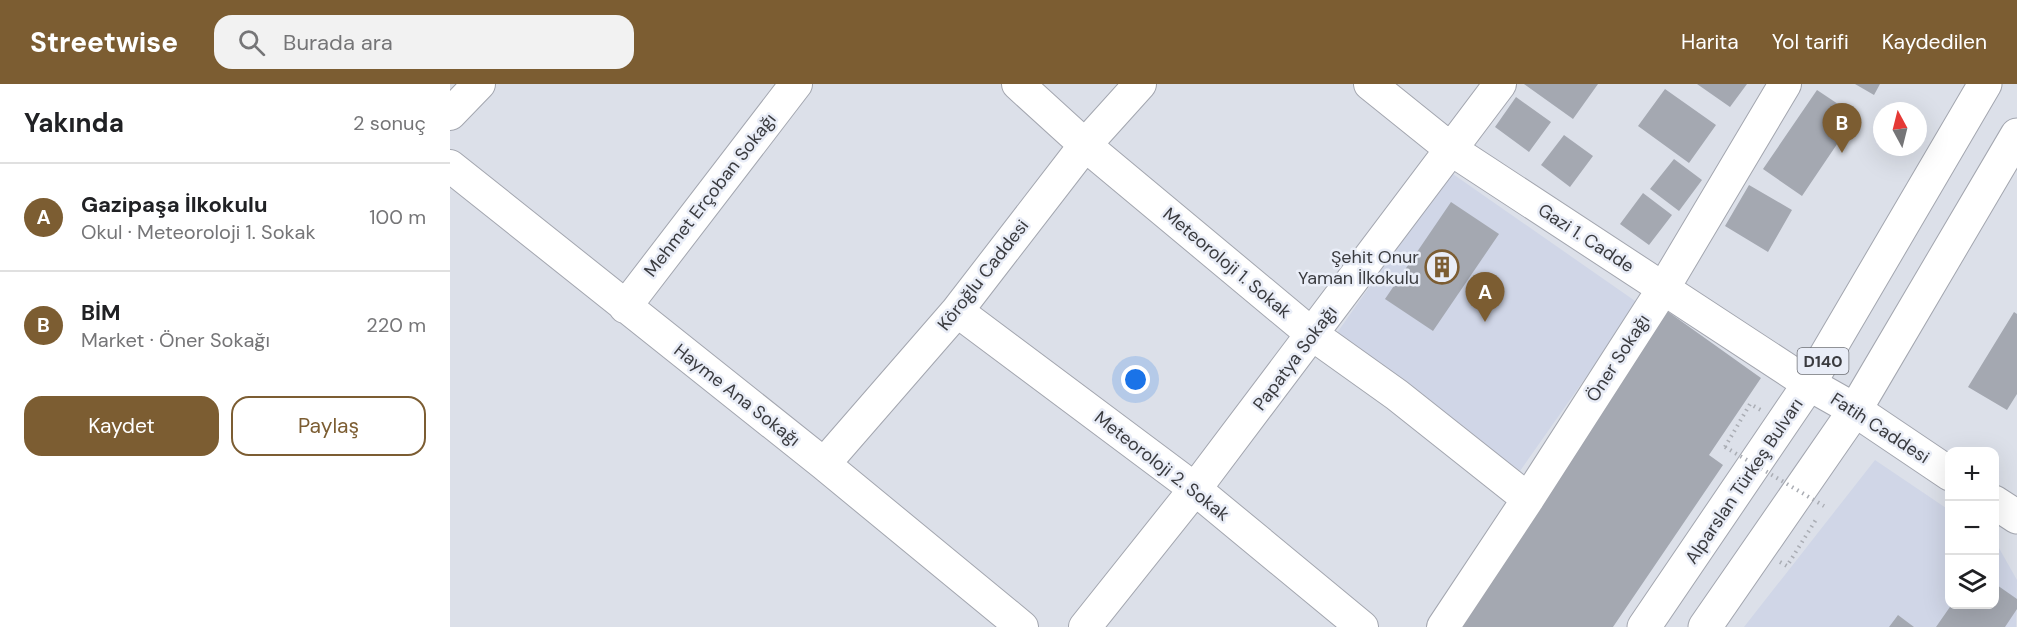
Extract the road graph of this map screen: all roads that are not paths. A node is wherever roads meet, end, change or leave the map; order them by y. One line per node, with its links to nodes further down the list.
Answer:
1 (479, 84): 9 (street)
2 (796, 84): 15 (street, Mehmet Erçoban Sokağı)
3 (1018, 84): 11 (street, Meteoroloji 1. Sokak)
4 (1140, 84): 11 (street, Köroğlu Caddesi)
5 (1370, 84): 12 (street, Gazi 1. Cadde)
6 (1500, 84): 12 (street, Papatya Sokağı)
7 (1785, 84): 14 (street, Öner Sokağı)
8 (1985, 84): 18 (main road, Alparslan Türkeş Bulvarı / D140)
9 (450, 114)
10 (2017, 135): 19 (main road, D140)
11 (1085, 145): 16 (street, Köroğlu Caddesi); 17 (street, Meteoroloji 1. Sokak)
12 (1452, 150): 14 (street, Gazi 1. Cadde); 17 (street, Papatya Sokağı)
13 (450, 166): 15 (street, Hayme Ana Sokağı)
14 (1663, 289): 18 (street, Gazi 1. Cadde); 23 (street, Öner Sokağı)
15 (625, 307): 20 (street, Hayme Ana Sokağı)
16 (957, 311): 20 (street, Köroğlu Caddesi); 22 (street, Meteoroloji 2. Sokak)
17 (1313, 335): 22 (street, Papatya Sokağı); 23 (street, Meteoroloji 1. Sokak)
18 (1809, 384): 19 (main road, Fatih Caddesi); 30 (main road, Alparslan Türkeş Bulvarı / D140)
19 (1855, 410): 21 (main road, Fatih Caddesi); 31 (main road, D140)
20 (824, 464): 26 (street, Hayme Ana Sokağı)
21 (1945, 471)
22 (1195, 489): 27 (street, Papatya Sokağı); 28 (street, Meteoroloji 2. Sokak)
23 (1528, 499): 29 (street, Öner Sokağı)
24 (1999, 505): 25 (main road)
25 (2017, 517)
26 (1022, 627)
27 (1085, 627)
28 (1362, 627)
29 (1443, 627)
30 (1644, 627)
31 (1705, 627)

